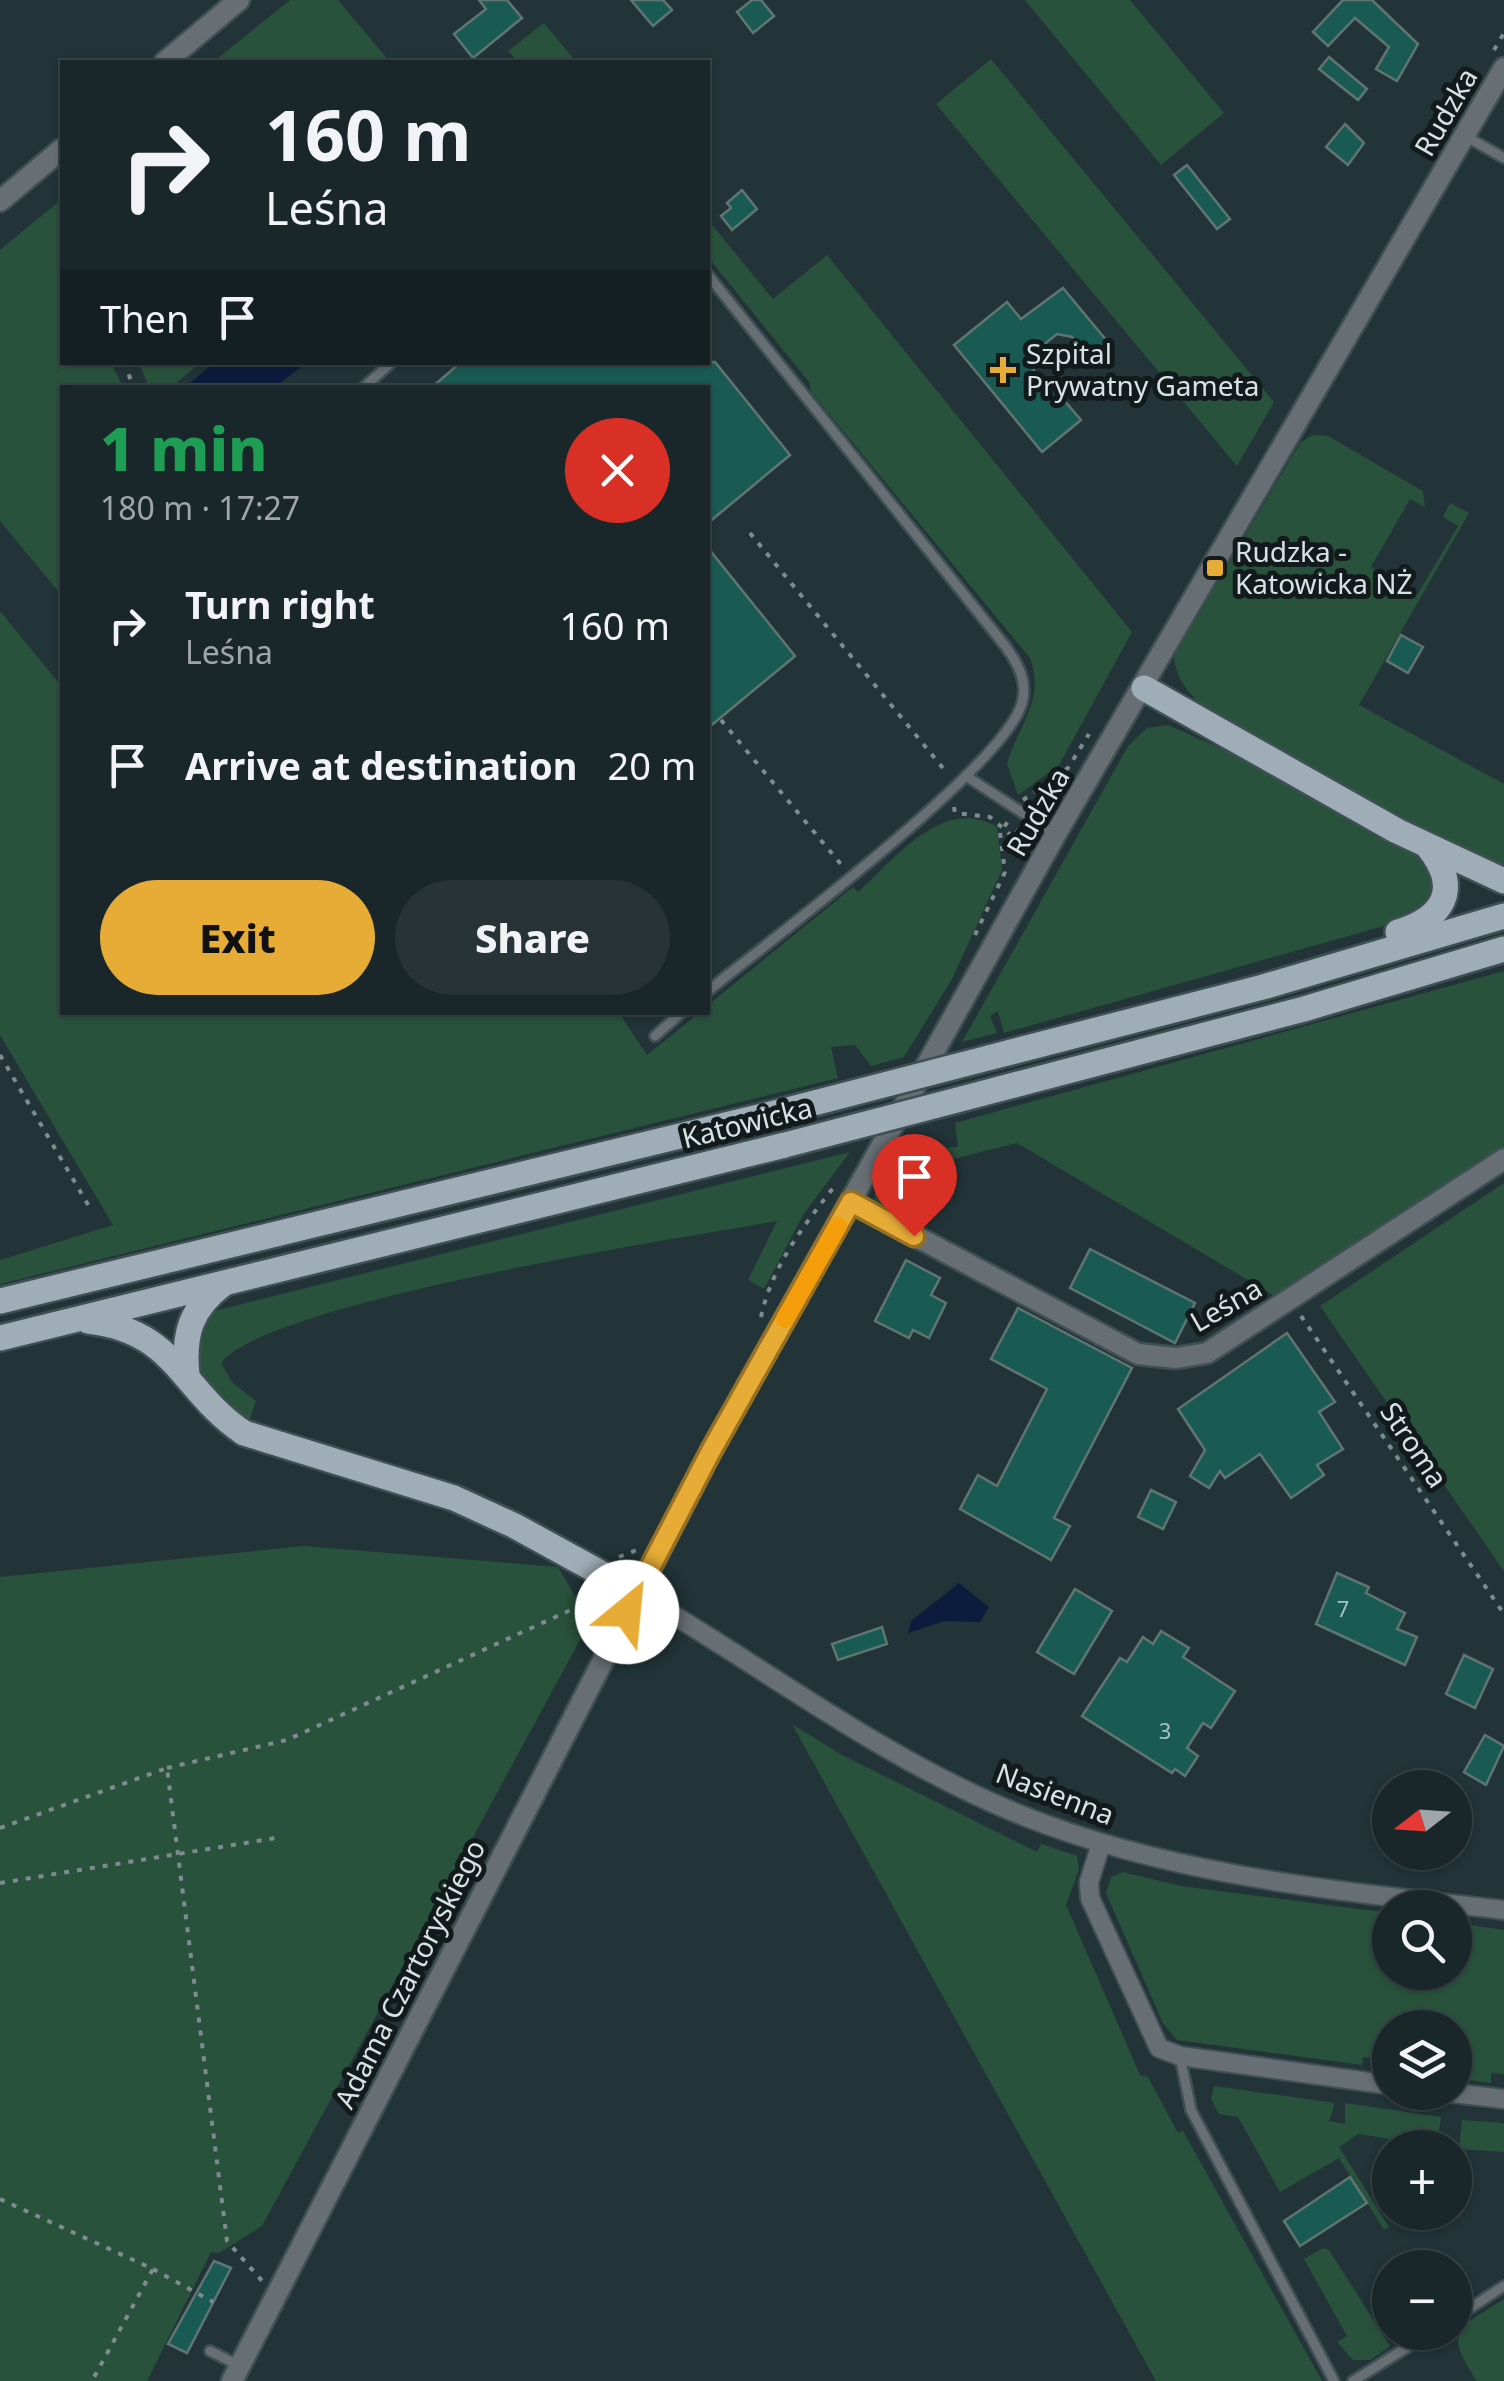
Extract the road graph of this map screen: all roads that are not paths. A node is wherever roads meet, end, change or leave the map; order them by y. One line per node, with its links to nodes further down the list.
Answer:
1 (239, 0): 2 (street)
2 (167, 60)
3 (1504, 68): 4 (street, Rudzka)
4 (1464, 135): 6 (lane); 11 (street, Rudzka)
5 (60, 151): 7 (street)
6 (1504, 158)
7 (0, 201)
8 (710, 278): 12 (lane)
9 (389, 365): 10 (lane)
10 (366, 385)
11 (1144, 688): 13 (street, Rudzka); 14 (main road)
12 (966, 776): 13 (lane); 18 (lane)
13 (1055, 834): 23 (street, Rudzka)
14 (1429, 848): 15 (main road); 21 (main road)
15 (1504, 880)
16 (1504, 916): 21 (main road, Katowicka)
17 (1498, 954): 24 (main road, Katowicka, bridge)
18 (710, 988)
19 (679, 1015): 20 (lane)
20 (655, 1036)
21 (1066, 1038): 25 (main road, Katowicka, bridge)
22 (1504, 1160): 23 (street, Leśna)
23 (851, 1202): 29 (street, Rudzka)
24 (227, 1280): 26 (main road, Katowicka); 28 (main road)
25 (0, 1302)
26 (74, 1319): 27 (main road, Katowicka); 28 (main road)
27 (0, 1338)
28 (186, 1375): 29 (main road)
29 (637, 1593): 30 (street, Nasienna); 40 (street, Adama Czartoryskiego)
30 (1100, 1844): 31 (street, Nasienna); 32 (street)
31 (1504, 1910)
32 (1180, 2056): 33 (street); 41 (lane)
33 (1372, 2083)
34 (1472, 2096): 35 (street)
35 (1504, 2100)
36 (1504, 2286): 37 (lane)
37 (1472, 2307)
38 (210, 2350): 40 (lane)
39 (1403, 2350): 42 (lane)
40 (236, 2373)
41 (1334, 2381)
42 (1352, 2381)

